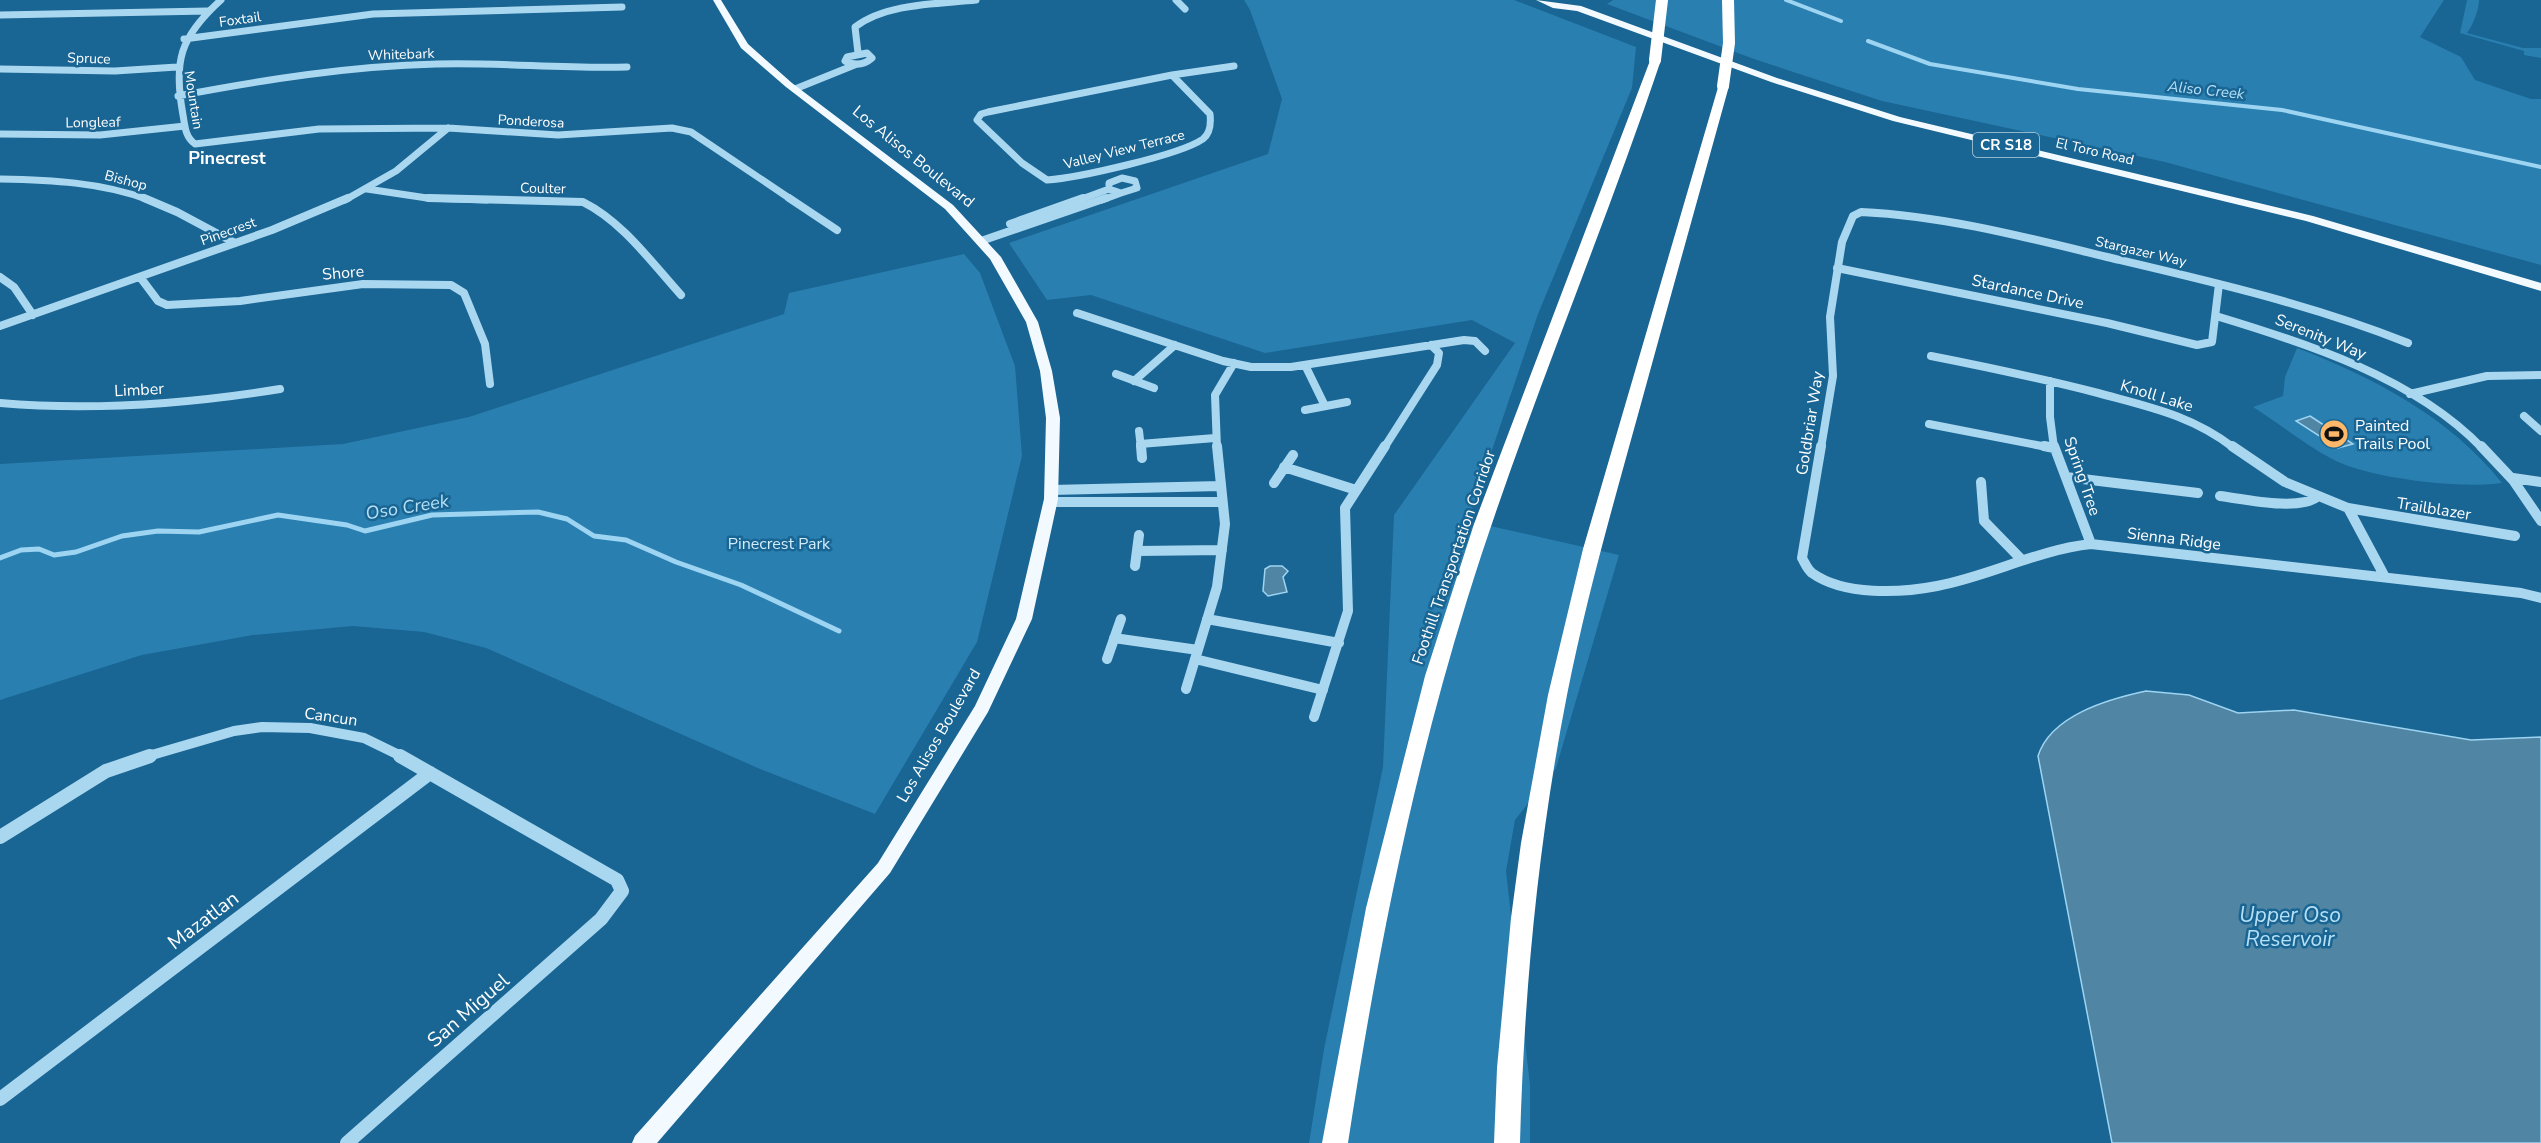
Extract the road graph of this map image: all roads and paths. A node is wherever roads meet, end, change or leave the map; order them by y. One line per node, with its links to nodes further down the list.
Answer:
1 (221, 0): 12 (street, Mountain)
2 (717, 0): 23 (main road, Los Alisos Boulevard)
3 (976, 0): 15 (street)
4 (1176, 0): 11 (street)
5 (1539, 0): 10 (main road, El Toro Road / CR S18)
6 (1570, 0): 10 (main road, El Toro Road / CR S18)
7 (1662, 0): 118 (highway, Foothill Transportation Corridor, bridge)
8 (1728, 0): 119 (highway, bridge)
9 (622, 7): 14 (street, Foxtail)
10 (1578, 8): 44 (main road, El Toro Road / CR S18)
11 (1185, 9)
12 (208, 11): 13 (street); 14 (street, Mountain)
13 (0, 15)
14 (184, 39): 19 (street, Mountain)
15 (858, 53): 16 (street); 17 (street)
16 (846, 62): 17 (street); 23 (street)
17 (857, 64): 23 (street)
18 (1234, 66): 22 (street, Valley View Terrace)
19 (177, 67): 21 (street, Spruce); 24 (street, Mountain)
20 (627, 67): 24 (street, Whitebark)
21 (0, 69)
22 (1173, 75): 29 (street, Valley View Terrace); 30 (street, Valley View Terrace)
23 (792, 87): 38 (main road, Los Alisos Boulevard)
24 (178, 96): 25 (street, Mountain)
25 (185, 126): 27 (street, Longleaf); 28 (street, Mountain)
26 (448, 128): 28 (street, Ponderosa); 34 (street, Pinecrest); 37 (street, Ponderosa)
27 (0, 134)
28 (195, 144)
29 (1116, 165): 30 (street, Valley View Terrace); 31 (street)
30 (1097, 169): 33 (street)
31 (1127, 178): 33 (street); 35 (street)
32 (0, 179): 39 (street, Bishop)
33 (1109, 186): 35 (street); 38 (street)
34 (367, 189): 39 (street, Pinecrest); 45 (street, Coulter)
35 (1121, 194): 38 (street)
36 (1861, 213): 40 (street, Goldbriar Way); 43 (street, Stargazer Way)
37 (837, 230)
38 (979, 238): 87 (main road, Los Alisos Boulevard)
39 (235, 243): 42 (street, Pinecrest)
40 (1837, 268): 48 (street, Stardance Drive); 100 (street, Goldbriar Way)
41 (0, 277): 47 (street)
42 (140, 277): 47 (street, Pinecrest); 61 (street, Shore)
43 (2219, 284): 48 (street); 50 (street, Stargazer Way)
44 (2541, 287)
45 (681, 296)
46 (1077, 313): 51 (street)
47 (33, 315): 49 (street, Pinecrest)
48 (2216, 316): 64 (street, Serenity Way)
49 (0, 326)
50 (2408, 343)
51 (1174, 345): 55 (street); 59 (street)
52 (1431, 345): 53 (street); 56 (street); 85 (street)
53 (1485, 351)
54 (1931, 356): 60 (street, Knoll Lake)
55 (1234, 363): 56 (street); 73 (street)
56 (1305, 365): 67 (street)
57 (1116, 374): 59 (street)
58 (2541, 375): 64 (street)
59 (1134, 381): 62 (street)
60 (2050, 381): 75 (street, Spring Tree); 89 (street, Knoll Lake)
61 (490, 384)
62 (1154, 388)
63 (280, 389): 66 (street, Limber)
64 (2410, 394): 80 (street, Serenity Way)
65 (1347, 402): 67 (street)
66 (0, 404)
67 (1326, 406): 68 (street)
68 (1305, 410)
69 (2524, 416): 72 (street)
70 (1929, 424): 75 (street)
71 (1139, 431): 74 (street)
72 (2541, 431)
73 (1215, 438): 74 (street); 84 (street)
74 (1140, 444): 77 (street)
75 (2054, 448): 79 (street, Spring Tree)
76 (1293, 454): 78 (street)
77 (1142, 458)
78 (1284, 467): 83 (street); 85 (street)
79 (2066, 477): 86 (street); 95 (street, Spring Tree)
80 (2513, 478): 82 (street); 92 (street, Serenity Way)
81 (1982, 482): 98 (street)
82 (2541, 482)
83 (1274, 483)
84 (1220, 486): 87 (street); 90 (street)
85 (1356, 490): 106 (street)
86 (2198, 493)
87 (1051, 496): 90 (street); 117 (main road, Los Alisos Boulevard)
88 (2220, 496): 89 (street)
89 (2317, 497): 91 (street, Knoll Lake)
90 (1222, 502): 96 (street)
91 (2348, 508): 94 (street, Trailblazer); 101 (street)
92 (2541, 521)
93 (1139, 535): 97 (street)
94 (2515, 536)
95 (2091, 544): 98 (street, Sienna Ridge); 101 (street, Sienna Ridge)
96 (1221, 550): 97 (street); 104 (street)
97 (1137, 551): 99 (street)
98 (2020, 558): 100 (street, Sienna Ridge)
99 (1135, 566)
100 (1810, 572)
101 (2385, 577): 102 (street, Sienna Ridge)
102 (2541, 598)
103 (1121, 619): 105 (street)
104 (1207, 619): 106 (street); 107 (street)
105 (1114, 638): 107 (street); 108 (street)
106 (1340, 643): 110 (street)
107 (1197, 655): 109 (street); 110 (street)
108 (1107, 659)
109 (1186, 689)
110 (1323, 690): 111 (street)
111 (1314, 717)
112 (430, 773): 113 (street, Cancun); 114 (street, Cancun); 115 (street, Mazatlan)
113 (0, 837)
114 (614, 905): 116 (street, San Miguel)
115 (0, 1099)
116 (347, 1143)
117 (643, 1143)
118 (1335, 1143)
119 (1507, 1143)

